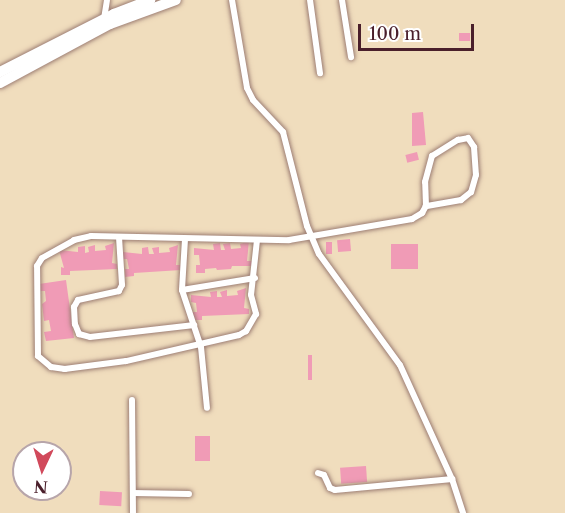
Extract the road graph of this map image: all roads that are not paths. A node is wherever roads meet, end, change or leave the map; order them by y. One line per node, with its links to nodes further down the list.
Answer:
1 (107, 0): 7 (street)
2 (150, 0): 7 (highway)
3 (176, 0): 11 (highway)
4 (232, 0): 13 (street)
5 (310, 0): 10 (street)
6 (342, 0): 8 (street)
7 (104, 19): 9 (highway)
8 (351, 57)
9 (0, 72)
10 (320, 73)
11 (0, 83)
12 (426, 206): 12 (street); 13 (street)
13 (311, 236): 16 (street); 24 (street)
14 (119, 237): 15 (street); 19 (street); 20 (street)
15 (185, 239): 16 (street); 18 (street)
16 (257, 240): 17 (street)
17 (255, 278): 18 (street); 20 (street)
18 (182, 290): 19 (street)
19 (194, 325): 20 (street)
20 (200, 344): 22 (street)
21 (132, 400): 25 (street)
22 (207, 408)
23 (318, 473): 24 (street)
24 (452, 479): 28 (street)
25 (132, 493): 26 (street); 27 (street)
26 (189, 494)
27 (133, 513)
28 (463, 513)

